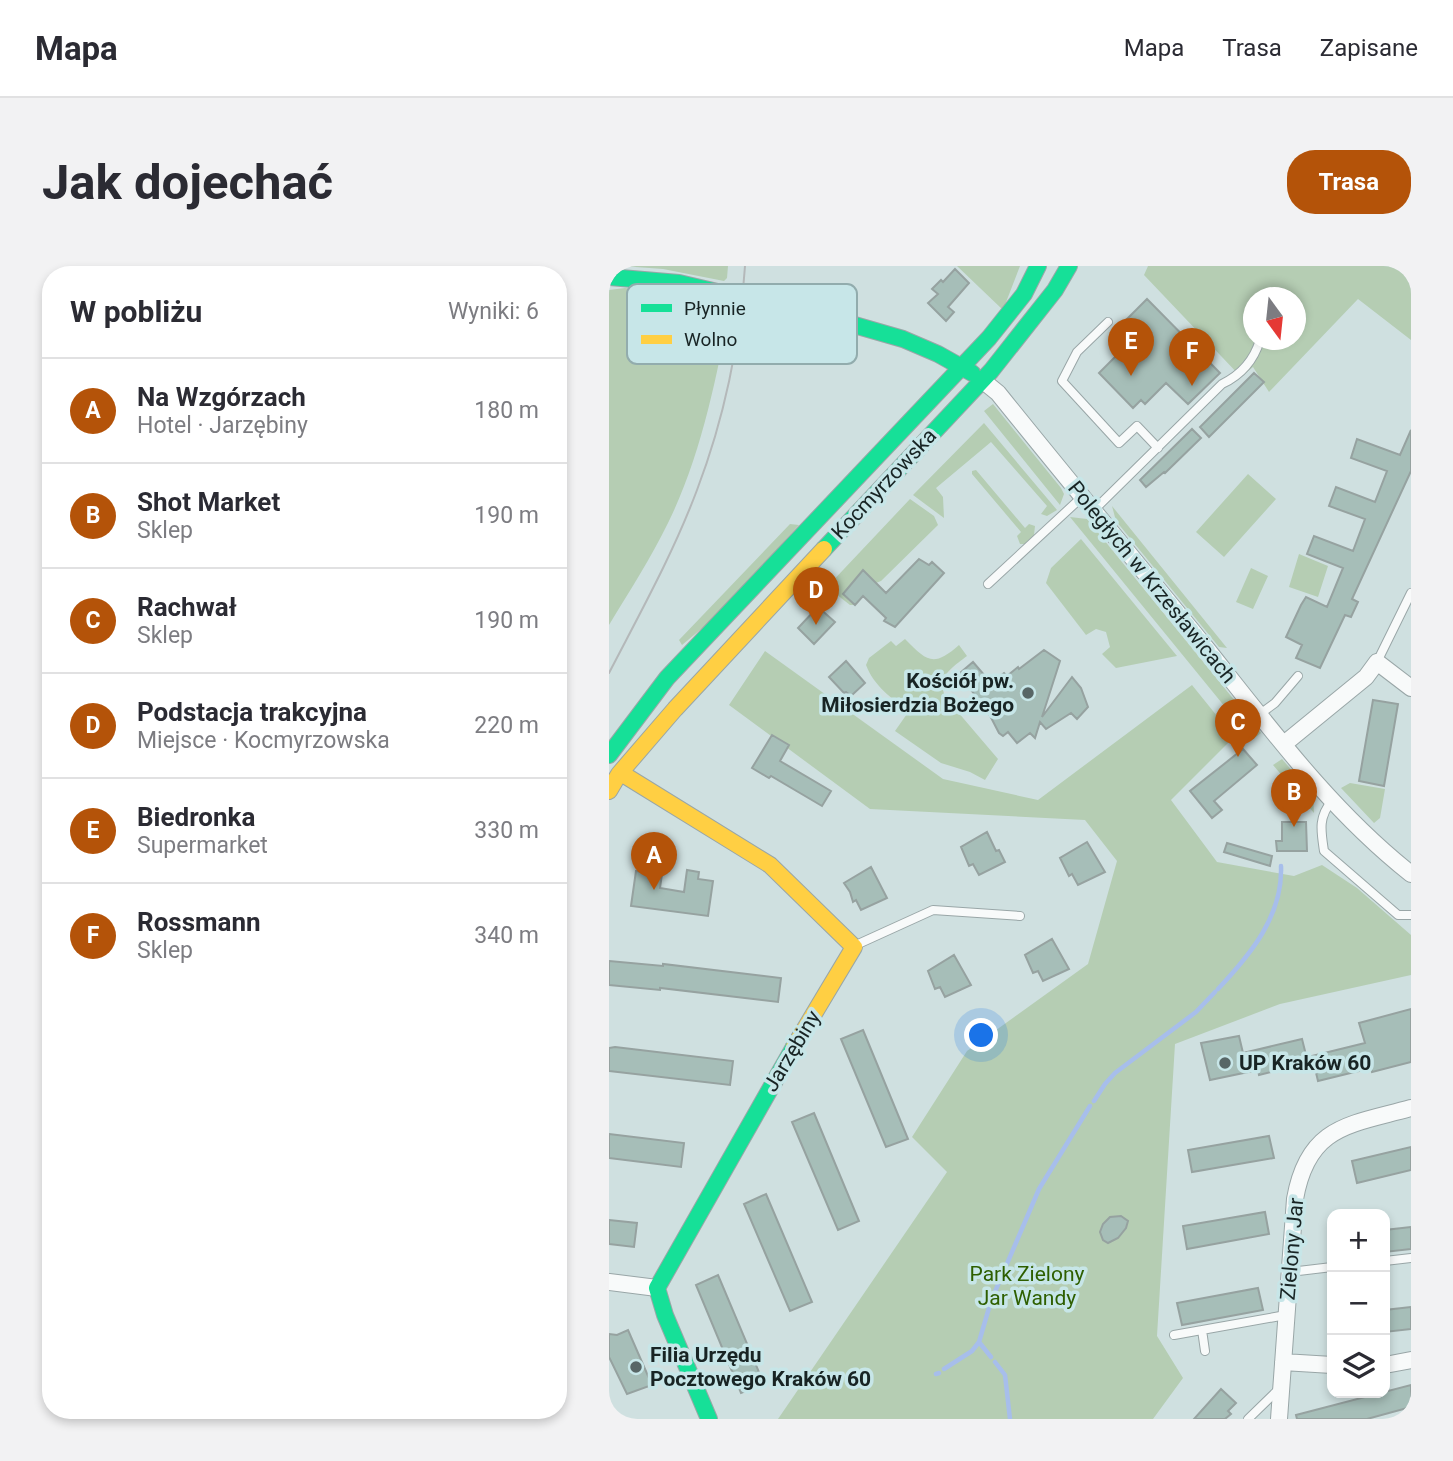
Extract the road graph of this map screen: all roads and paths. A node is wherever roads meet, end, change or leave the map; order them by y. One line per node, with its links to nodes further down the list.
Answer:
1 (1038, 266): 8 (main road, Kocmyrzowska)
2 (1069, 266): 9 (main road, Kocmyrzowska)
3 (609, 277): 4 (main road)
4 (683, 284)
5 (1108, 322): 10 (lane)
6 (857, 326): 8 (main road)
7 (1257, 350): 10 (lane)
8 (961, 367): 9 (main road); 20 (main road, Kocmyrzowska)
9 (982, 380): 11 (street, Poległych w Krzesławicach); 21 (main road, Kocmyrzowska)
10 (1158, 448): 12 (lane)
11 (1083, 496): 12 (street, Poległych w Krzesławicach); 13 (lane)
12 (1094, 510): 18 (street, Poległych w Krzesławicach)
13 (988, 584)
14 (1411, 593): 15 (lane)
15 (1377, 662): 17 (street); 19 (street)
16 (1298, 676): 18 (lane)
17 (1411, 688)
18 (1259, 715): 19 (street, Poległych w Krzesławicach)
19 (1284, 744): 23 (street, Poległych w Krzesławicach)
20 (609, 755)
21 (621, 773): 22 (main road, Kocmyrzowska); 27 (main road)
22 (609, 791)
23 (1332, 801): 24 (street, Poległych w Krzesławicach); 25 (lane)
24 (1411, 874)
25 (1411, 915)
26 (1020, 916): 27 (lane)
27 (854, 947): 34 (main road, Jarzębiny)
28 (1411, 1108): 32 (street, Zielony Jar)
29 (1411, 1258): 30 (lane)
30 (1390, 1260)
31 (1327, 1268): 32 (lane)
32 (1290, 1272): 35 (street, Zielony Jar)
33 (609, 1282): 34 (street)
34 (657, 1288): 44 (main road)
35 (1286, 1315): 36 (lane); 40 (street, Zielony Jar)
36 (1202, 1330): 37 (lane); 38 (lane)
37 (1174, 1335)
38 (1205, 1351)
39 (1411, 1360): 41 (street)
40 (1283, 1362): 42 (street); 43 (street, Zielony Jar)
41 (1390, 1364)
42 (1327, 1365)
43 (1281, 1387): 45 (lane); 46 (street, Zielony Jar)
44 (709, 1419)
45 (1248, 1419)
46 (1279, 1419)

